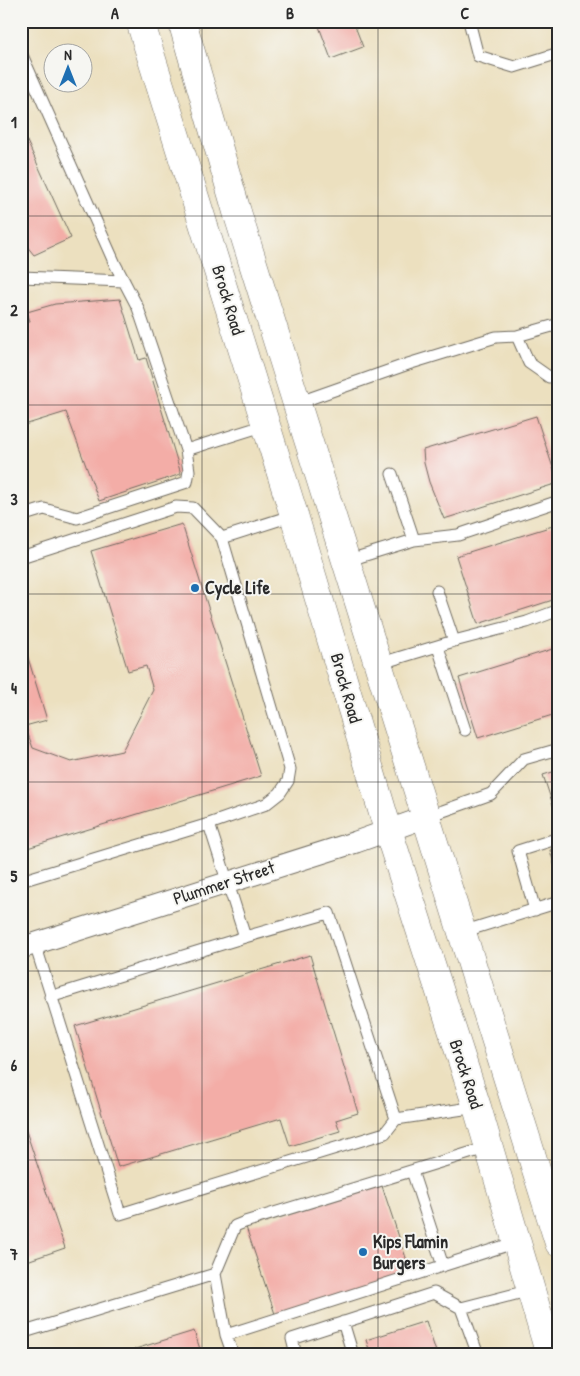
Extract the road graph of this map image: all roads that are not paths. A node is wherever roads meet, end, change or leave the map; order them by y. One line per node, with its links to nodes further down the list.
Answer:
1 (140, 21): 12 (main road, Brock Road)
2 (182, 21): 11 (main road, Brock Road)
3 (469, 21): 5 (lane)
4 (21, 53): 7 (lane)
5 (559, 53)
6 (21, 278): 7 (lane)
7 (124, 281): 13 (lane)
8 (559, 324): 9 (lane)
9 (518, 336): 10 (lane); 11 (lane)
10 (559, 374)
11 (297, 402): 21 (main road, Brock Road)
12 (266, 425): 13 (lane); 16 (main road, Brock Road)
13 (186, 450): 17 (lane)
14 (392, 474): 19 (lane)
15 (559, 501): 19 (lane)
16 (294, 515): 18 (lane); 31 (main road, Brock Road)
17 (21, 516)
18 (222, 538): 20 (lane); 30 (lane)
19 (414, 540): 21 (lane)
20 (21, 556)
21 (346, 561): 26 (main road, Brock Road)
22 (437, 591): 24 (lane)
23 (559, 610): 24 (lane)
24 (454, 641): 25 (lane)
25 (438, 647): 26 (lane); 27 (lane)
26 (378, 664): 29 (main road, Brock Road)
27 (465, 730)
28 (559, 749): 29 (lane)
29 (426, 817): 31 (street, Plummer Street); 37 (main road, Brock Road)
30 (209, 824): 33 (lane); 34 (lane)
31 (388, 830): 34 (street, Plummer Street); 41 (main road, Brock Road)
32 (559, 838): 36 (lane)
33 (21, 881)
34 (228, 882): 38 (lane); 39 (street, Plummer Street)
35 (559, 902): 36 (lane)
36 (535, 910): 37 (lane)
37 (462, 932): 46 (main road, Brock Road)
38 (245, 937): 40 (lane); 42 (lane)
39 (28, 946): 40 (lane)
40 (50, 997): 42 (lane)
41 (477, 1107): 42 (lane); 43 (main road, Brock Road)
42 (396, 1119)
43 (489, 1147): 44 (lane); 45 (main road, Brock Road)
44 (412, 1171): 47 (lane); 48 (lane)
45 (517, 1242): 47 (lane); 49 (main road, Brock Road)
46 (559, 1243)
47 (443, 1266): 53 (lane)
48 (215, 1274): 52 (lane); 53 (lane)
49 (531, 1290): 50 (lane); 54 (main road, Brock Road)
50 (461, 1308): 51 (lane); 58 (lane)
51 (343, 1322): 56 (lane); 57 (lane)
52 (21, 1333)
53 (226, 1335): 55 (lane)
54 (550, 1354)
55 (233, 1355)
56 (296, 1355)
57 (353, 1355)
58 (478, 1355)

